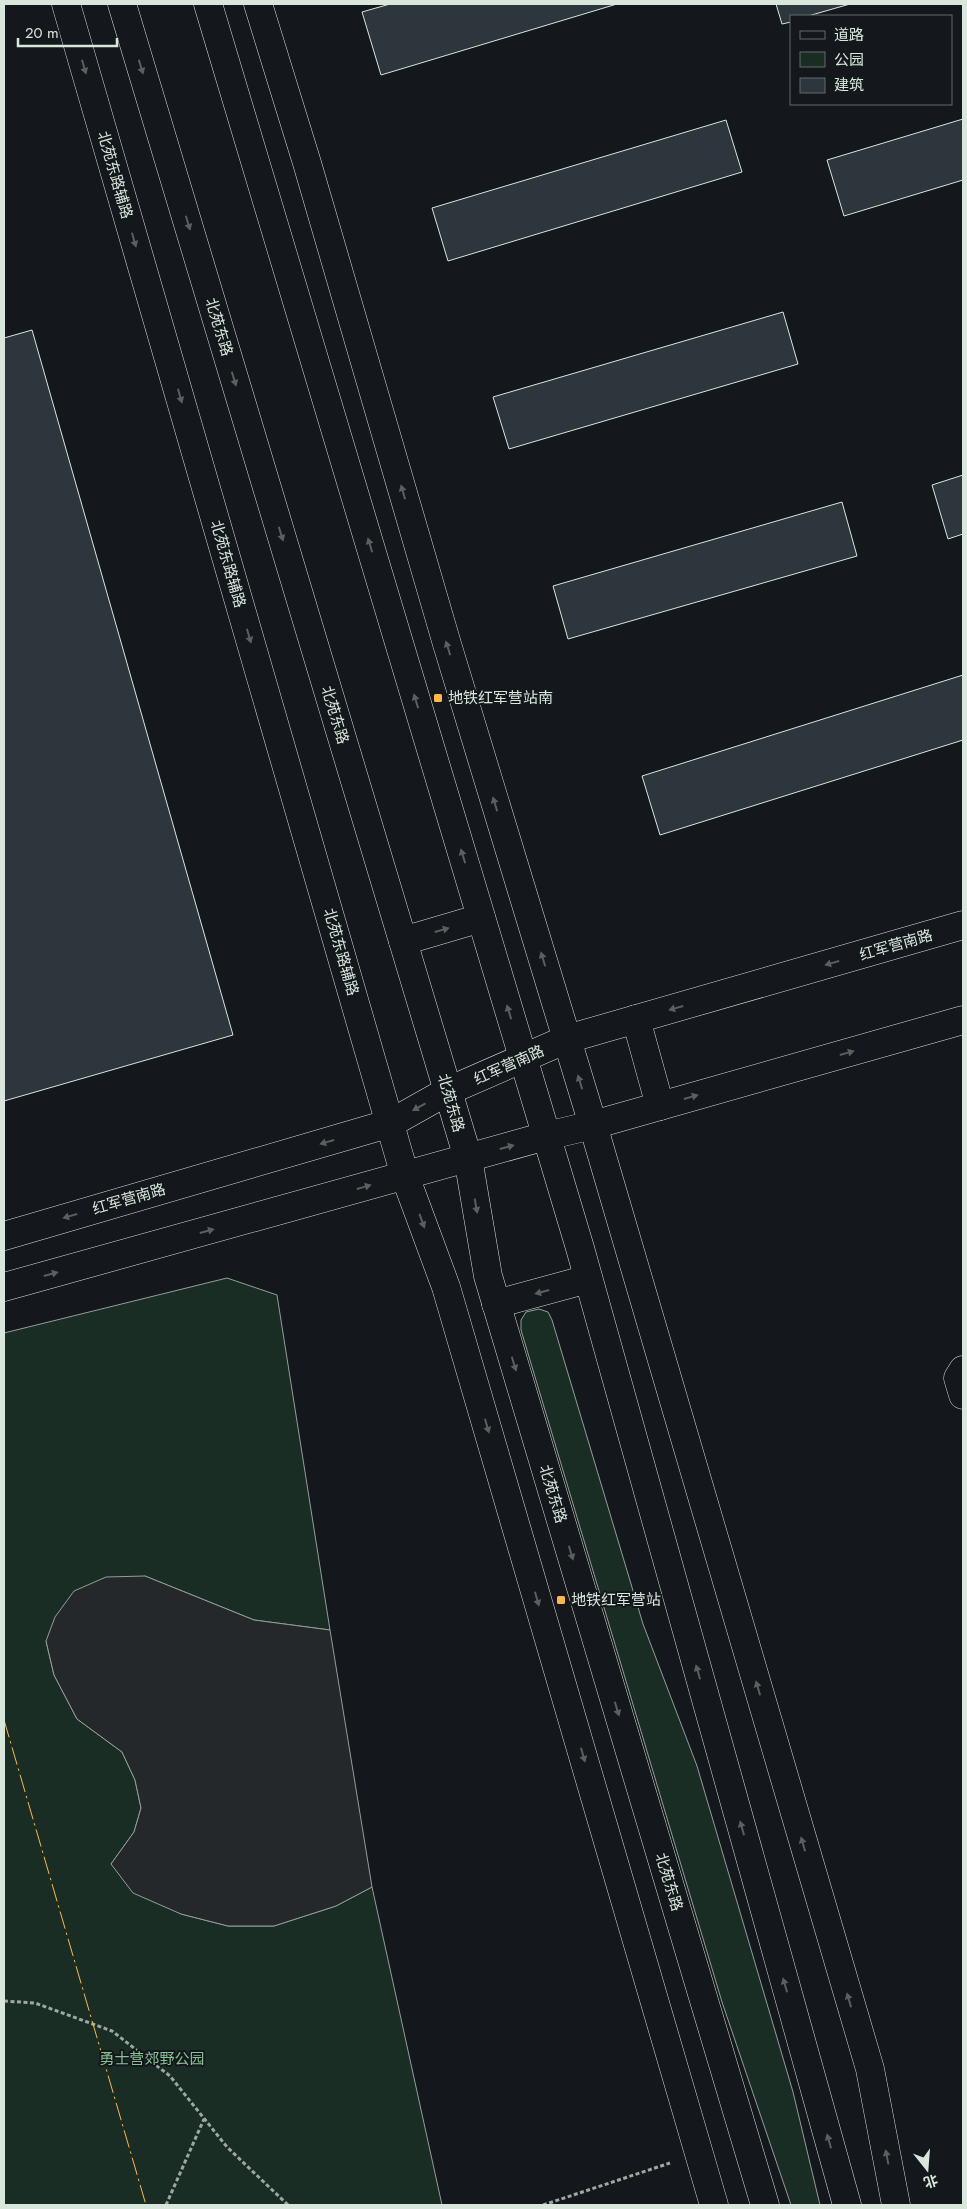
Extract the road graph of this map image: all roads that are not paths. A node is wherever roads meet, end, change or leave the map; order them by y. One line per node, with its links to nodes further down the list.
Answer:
1 (66, 4): 14 (main road, 北苑东路辅路, one-way to 14)
2 (122, 4): 7 (main road, 北苑东路, one-way to 7)
3 (208, 4): 5 (main road, one-way to 3)
4 (258, 4): 10 (main road, one-way to 4)
5 (481, 918): 7 (main road, one-way to 5); 11 (main road, one-way to 5)
6 (963, 925): 8 (main road, 红军营南路, one-way to 8)
7 (403, 941): 12 (main road, 北苑东路)
8 (636, 1019): 10 (main road, 红军营南路); 13 (main road)
9 (963, 1020): 13 (main road, one-way to 9)
10 (567, 1039): 11 (main road, 红军营南路); 15 (main road, one-way to 10)
11 (523, 1059): 12 (main road, 红军营南路); 16 (main road)
12 (448, 1092): 14 (main road, 红军营南路, one-way to 14); 17 (main road, 北苑东路)
13 (660, 1106): 15 (main road)
14 (391, 1123): 18 (main road, 北苑东路辅路); 19 (main road, 红军营南路, one-way to 19)
15 (593, 1125): 16 (main road); 28 (main road, one-way to 15)
16 (546, 1136): 17 (main road, one-way to 16); 20 (main road)
17 (468, 1158): 18 (main road); 22 (main road, 北苑东路, one-way to 22)
18 (405, 1176): 21 (main road, one-way to 18); 25 (main road, 北苑东路辅路, one-way to 25)
19 (4, 1236)
20 (588, 1279): 22 (main road, one-way to 22); 27 (main road, one-way to 20)
21 (4, 1287)
22 (496, 1304): 26 (main road, 北苑东路, one-way to 26)
23 (963, 1370): 24 (main road)
24 (963, 1395)
25 (714, 2205)
26 (765, 2205)
27 (847, 2205)
28 (896, 2205)

